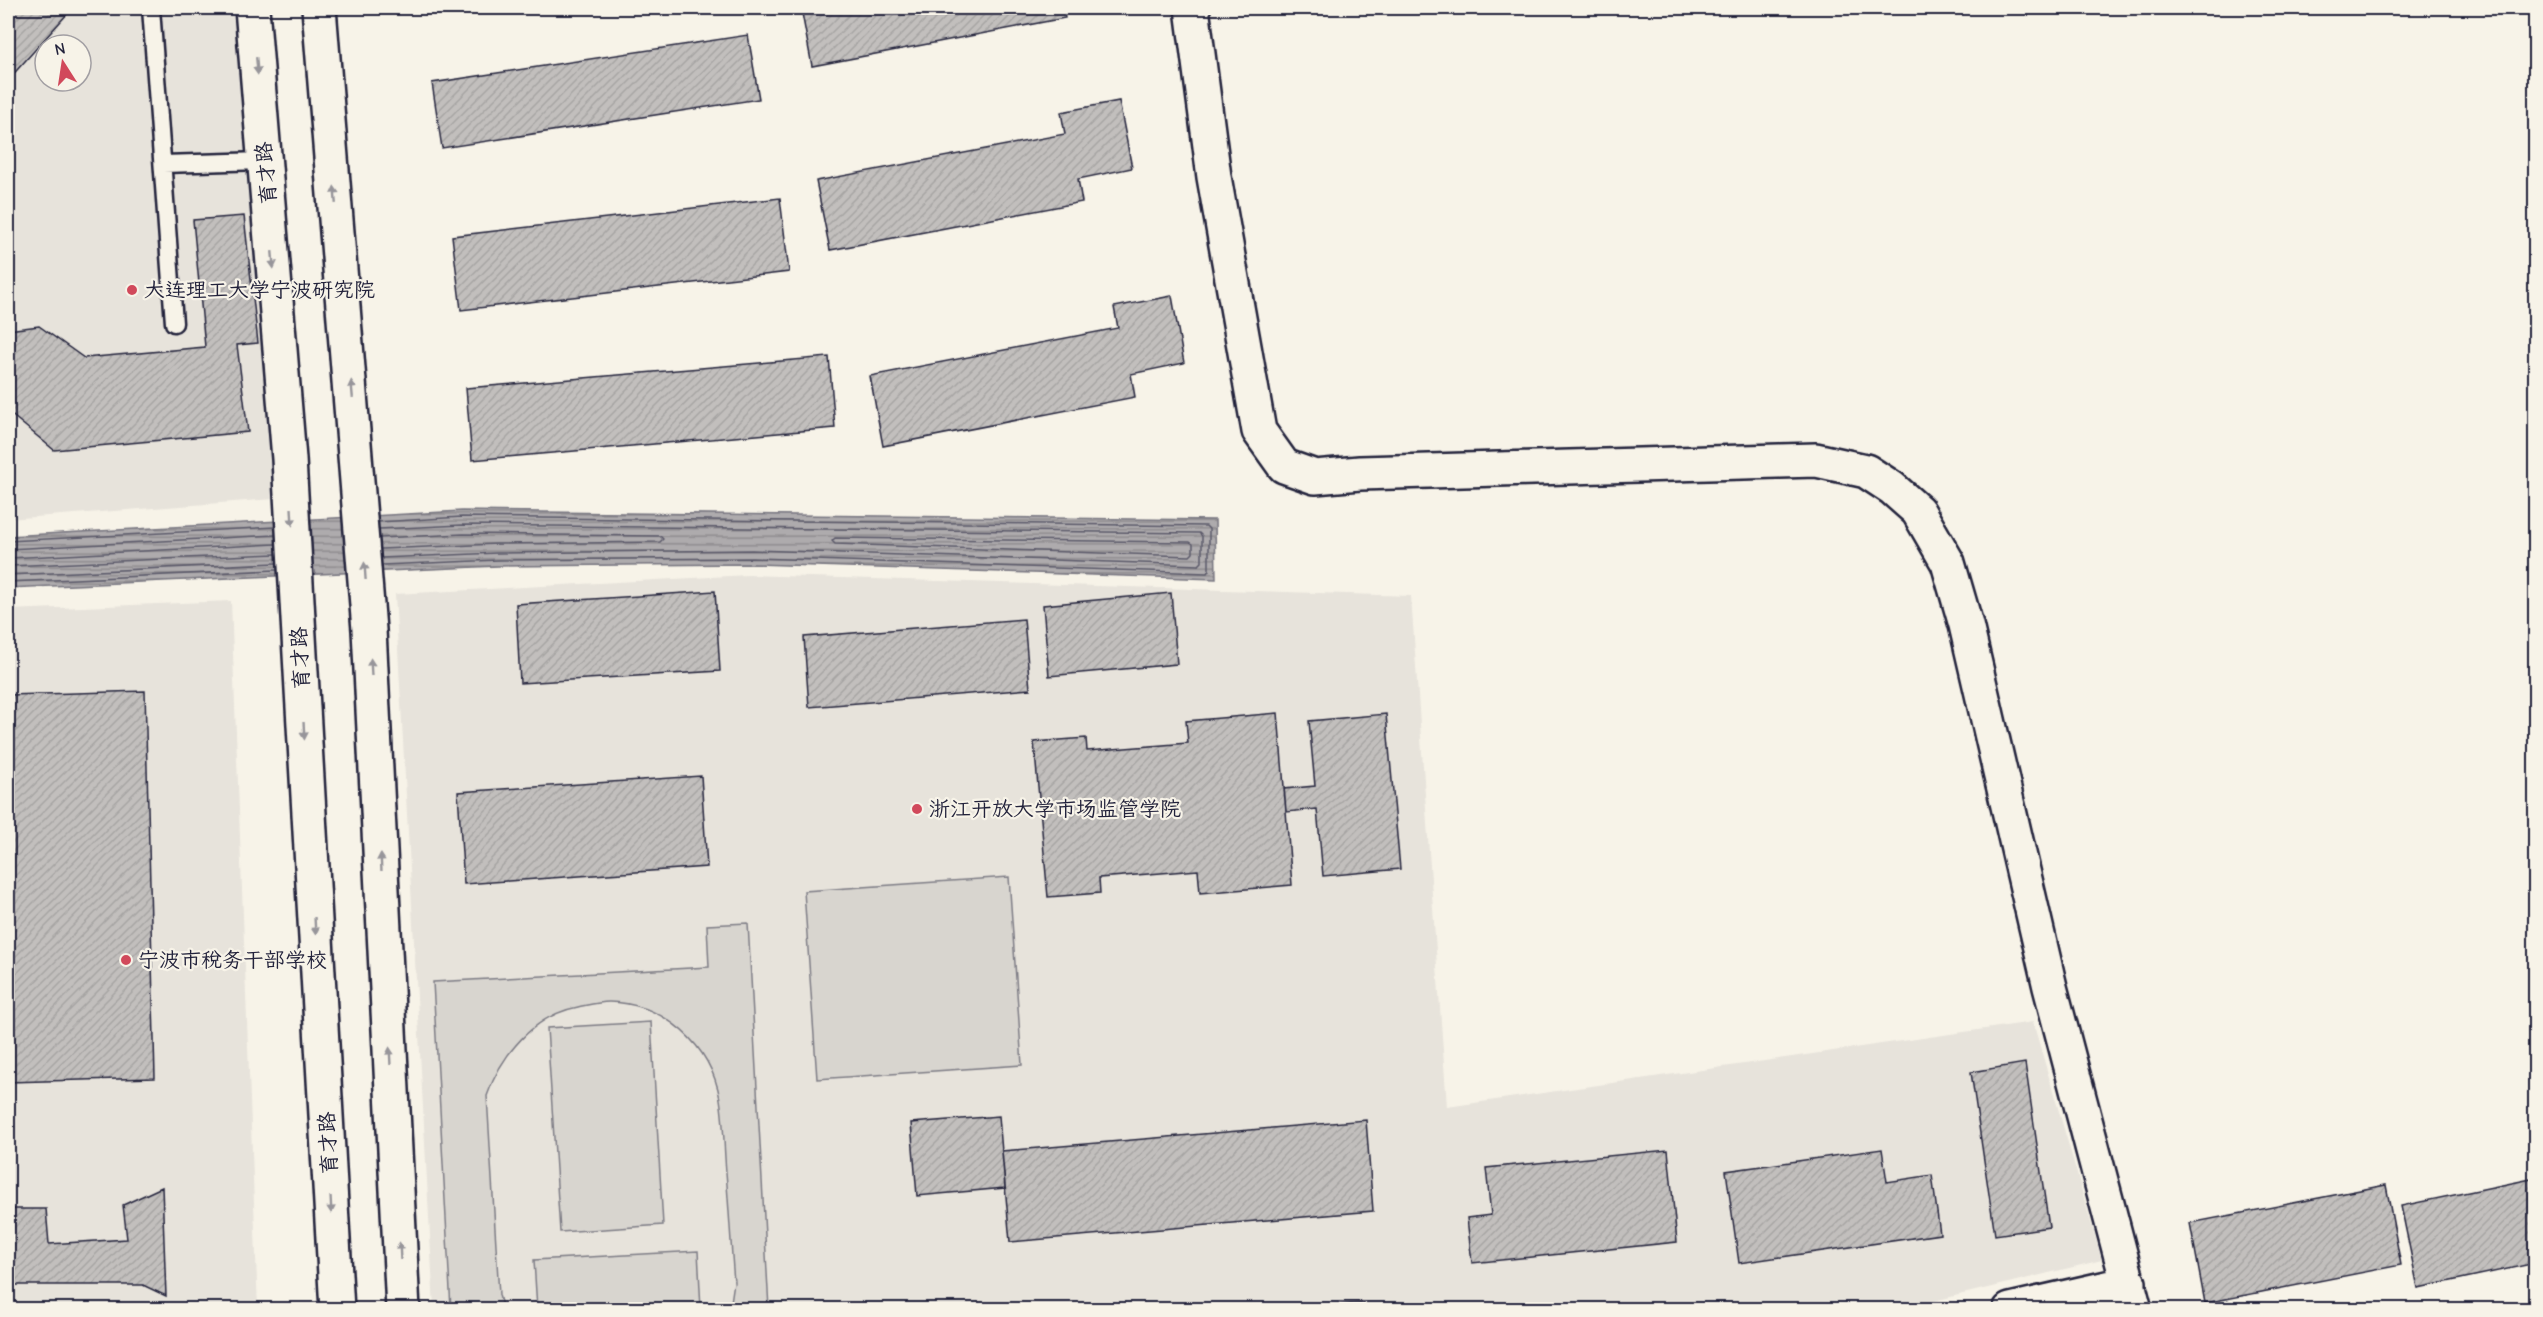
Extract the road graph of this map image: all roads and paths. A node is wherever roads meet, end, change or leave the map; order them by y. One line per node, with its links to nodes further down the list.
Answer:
1 (151, 8): 6 (lane)
2 (252, 8): 5 (main road, 育才路, one-way to 5)
3 (319, 8): 10 (main road, one-way to 3)
4 (1192, 8): 8 (main road)
5 (265, 161): 6 (lane); 9 (main road, 育才路, one-way to 9)
6 (163, 164): 7 (lane)
7 (174, 323)
8 (2132, 1296): 11 (main road)
9 (337, 1310)
10 (403, 1310)
11 (2010, 1310)

